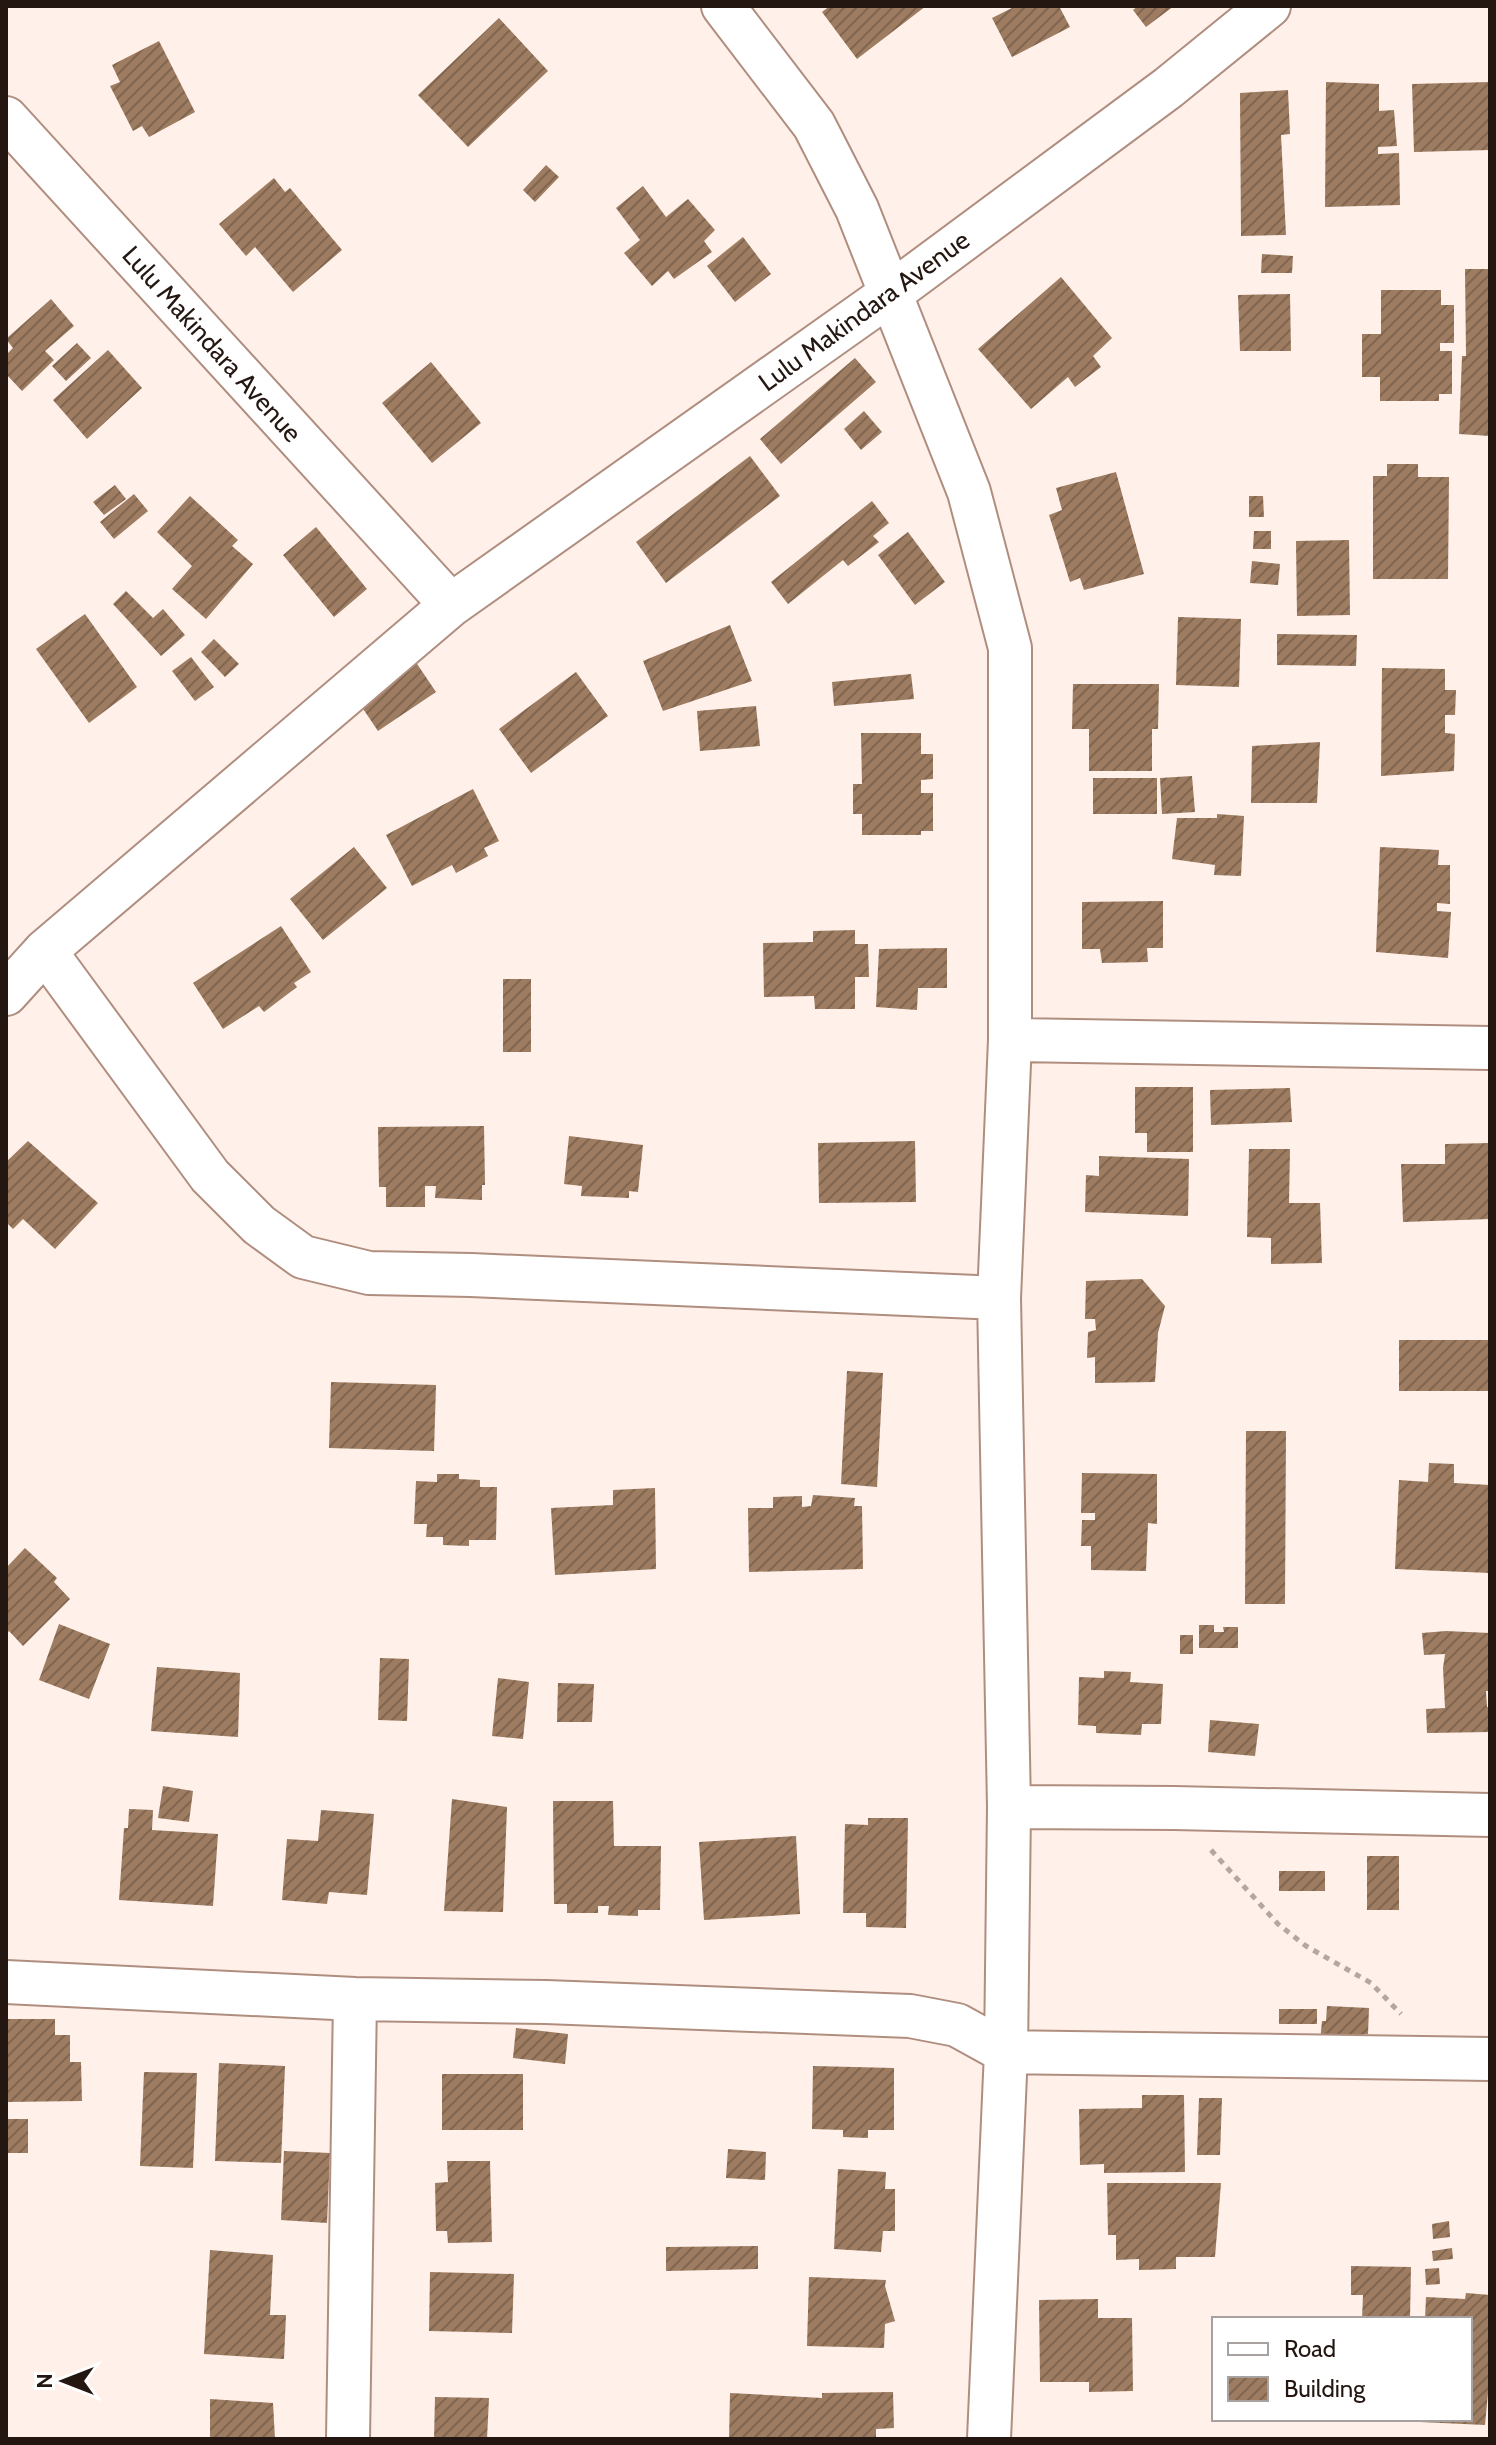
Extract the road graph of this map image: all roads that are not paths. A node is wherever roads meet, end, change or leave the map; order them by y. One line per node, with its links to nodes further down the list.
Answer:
1 (723, 6): 4 (street)
2 (1269, 6): 4 (street, Lulu Makindara Avenue)
3 (6, 118): 5 (street, Lulu Makindara Avenue)
4 (890, 294): 5 (street, Lulu Makindara Avenue); 8 (street)
5 (451, 605): 6 (street, Lulu Makindara Avenue)
6 (45, 951): 7 (street, Lulu Makindara Avenue); 10 (street)
7 (6, 994)
8 (1010, 1040): 9 (street); 10 (street)
9 (1490, 1048)
10 (999, 1298): 11 (street)
11 (1009, 1807): 12 (street); 15 (street)
12 (1490, 1815)
13 (6, 1982): 14 (street)
14 (355, 1999): 15 (street); 17 (street)
15 (1006, 2052): 16 (street); 18 (street)
16 (1490, 2059)
17 (348, 2439)
18 (989, 2439)

